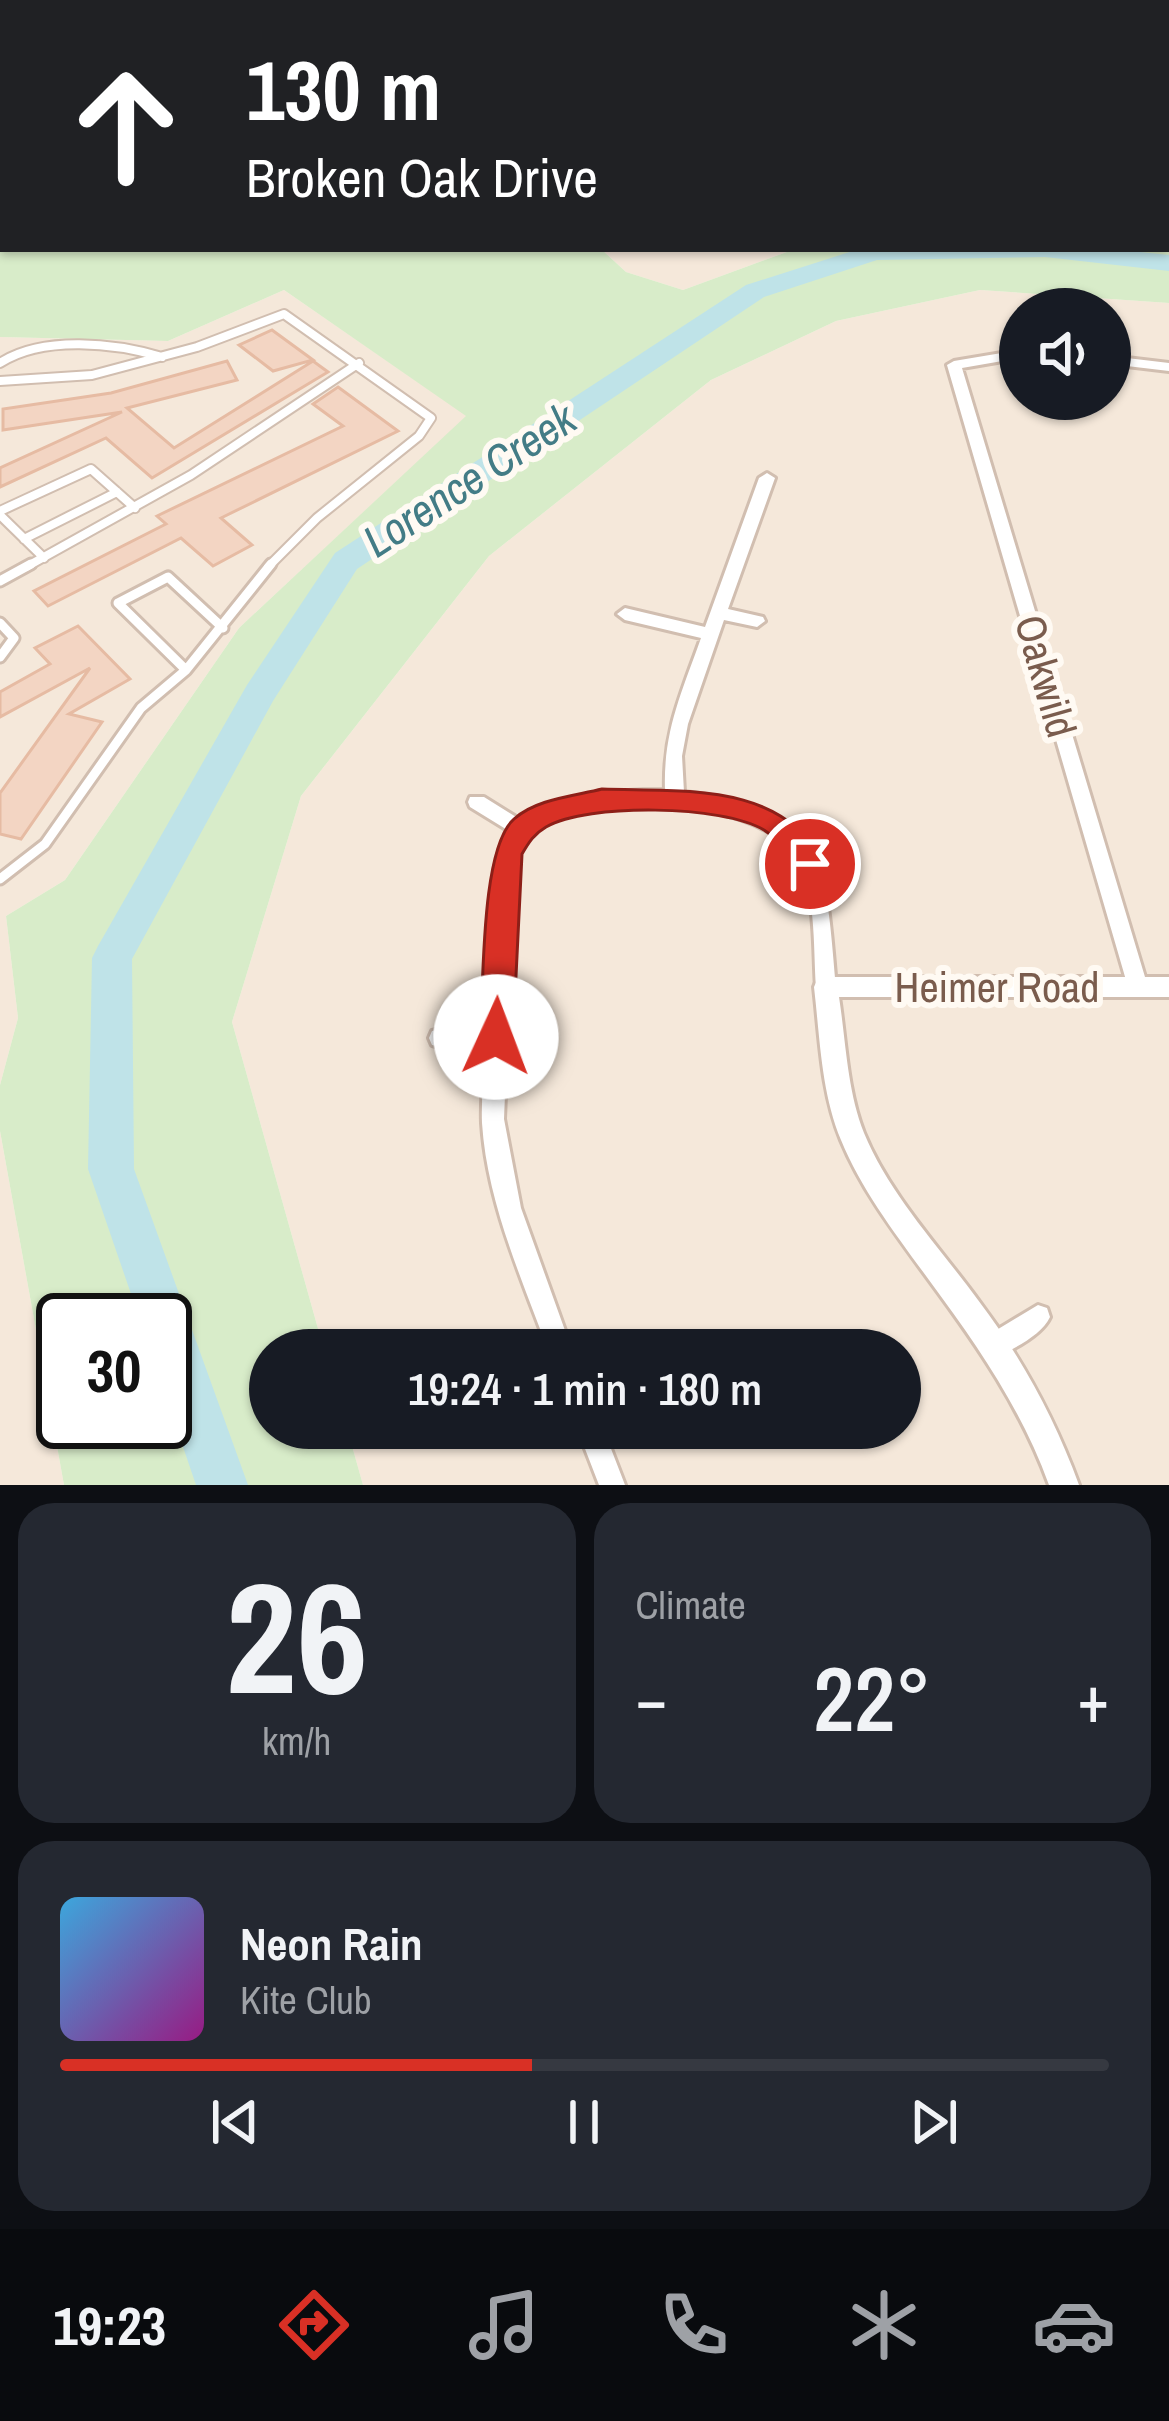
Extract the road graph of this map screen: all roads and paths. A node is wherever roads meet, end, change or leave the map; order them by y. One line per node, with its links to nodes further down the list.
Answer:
1 (162, 357): 4 (lane); 5 (lane); 7 (lane)
2 (999, 358): 28 (street, Oakwild)
3 (1131, 362): 6 (street)
4 (359, 363): 10 (lane); 19 (lane)
5 (0, 364)
6 (1169, 367)
7 (0, 381)
8 (767, 478): 16 (street)
9 (117, 492): 10 (lane); 11 (lane); 12 (lane)
10 (135, 508): 13 (lane)
11 (0, 513): 12 (lane)
12 (24, 539): 13 (lane)
13 (44, 558): 14 (lane)
14 (0, 581)
15 (625, 614): 20 (street)
16 (718, 614): 17 (street); 20 (street)
17 (757, 621)
18 (0, 623): 21 (lane)
19 (223, 628): 22 (lane); 22 (lane)
20 (711, 634): 23 (street)
21 (0, 657)
22 (186, 670): 26 (lane)
23 (675, 800): 25 (street); 27 (street)
24 (477, 802): 25 (street)
25 (521, 829): 30 (street)
26 (0, 879)
27 (826, 987): 28 (street, Heimer Road); 34 (street)
28 (1138, 988): 29 (street, Heimer Road)
29 (1169, 988)
30 (496, 1037): 31 (street); 33 (street)
31 (440, 1038)
32 (1038, 1317): 34 (street)
33 (552, 1329)
34 (994, 1346): 37 (street)
35 (598, 1449): 36 (street)
36 (612, 1485)
37 (1064, 1485)

